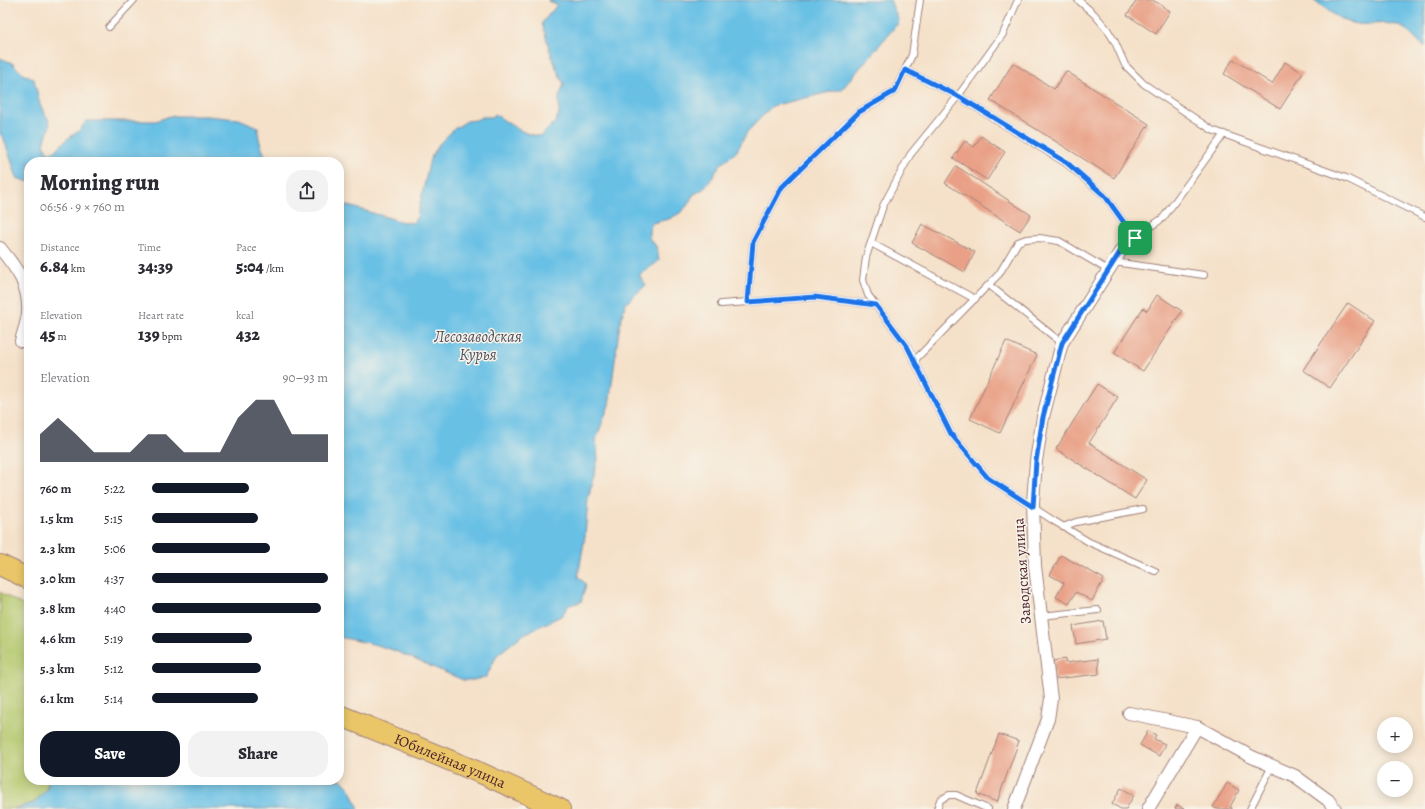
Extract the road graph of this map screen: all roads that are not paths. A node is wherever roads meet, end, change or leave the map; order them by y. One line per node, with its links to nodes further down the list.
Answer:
1 (134, 0): 5 (lane)
2 (920, 0): 6 (lane)
3 (1018, 0): 7 (lane)
4 (1078, 0): 8 (lane)
5 (109, 27)
6 (905, 70): 7 (lane); 19 (lane)
7 (958, 96): 10 (lane); 11 (lane)
8 (1224, 134): 9 (lane); 10 (lane)
9 (1425, 217)
10 (1135, 238): 13 (lane)
11 (871, 242): 18 (lane); 21 (lane)
12 (0, 248): 16 (street)
13 (1122, 249): 14 (street, Заводская улица)
14 (1111, 266): 15 (lane); 17 (lane); 24 (street, Заводская улица)
15 (1204, 275)
16 (24, 282)
17 (988, 285): 18 (lane); 24 (lane)
18 (975, 299): 25 (lane)
19 (748, 302): 20 (lane); 21 (lane)
20 (721, 304)
21 (876, 305): 25 (lane)
22 (24, 329): 23 (street)
23 (21, 341)
24 (1062, 343): 26 (street, Заводская улица)
25 (914, 361): 26 (lane)
26 (1033, 507): 28 (lane); 33 (street, Заводская улица)
27 (1143, 509): 28 (lane)
28 (1063, 527): 30 (lane)
29 (0, 564): 31 (main road)
30 (1155, 571)
31 (24, 576)
32 (1098, 610): 33 (lane)
33 (1041, 616): 41 (street, Заводская улица)
34 (1129, 713): 36 (street)
35 (344, 717): 38 (main road, Юбилейная улица)
36 (1196, 727): 37 (street); 42 (street)
37 (1272, 766): 43 (lane); 44 (street)
38 (560, 809)
39 (937, 809): 40 (lane)
40 (988, 809)
41 (1014, 809)
42 (1148, 809)
43 (1250, 809)
44 (1335, 809)

